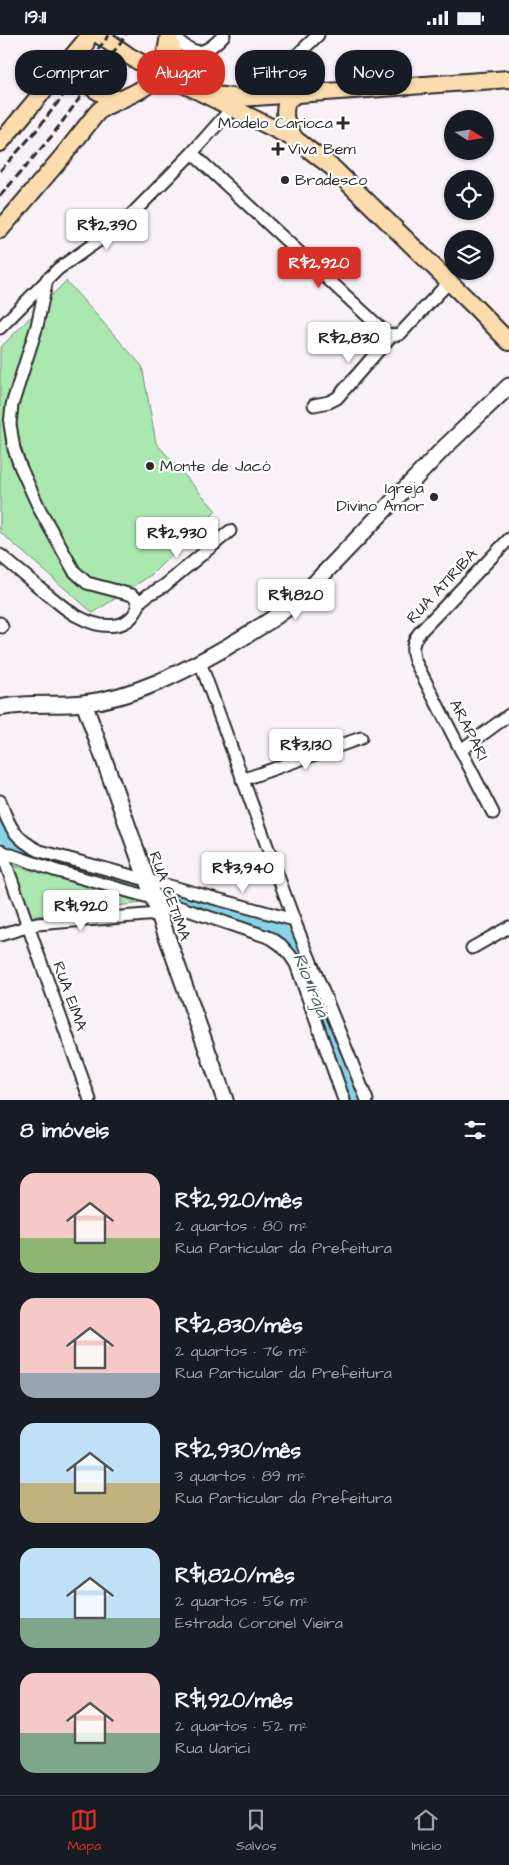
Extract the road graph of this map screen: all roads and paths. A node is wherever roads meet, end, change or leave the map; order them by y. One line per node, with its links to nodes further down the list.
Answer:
1 (170, 35): 2 (street); 5 (main road); 6 (main road)
2 (224, 35)
3 (318, 35): 7 (street)
4 (92, 36): 8 (main road); 16 (main road); 19 (main road)
5 (166, 50)
6 (173, 50)
7 (304, 50)
8 (137, 61)
9 (509, 79): 15 (main road)
10 (137, 89): 16 (main road)
11 (206, 95): 17 (main road)
12 (220, 95): 14 (main road)
13 (291, 95): 15 (street)
14 (257, 96): 15 (main road)
15 (291, 98): 17 (main road); 18 (main road)
16 (119, 99): 21 (main road)
17 (231, 109): 18 (main road); 20 (street)
18 (294, 139): 23 (main road)
19 (0, 143)
20 (192, 153): 22 (street); 25 (street)
21 (0, 230)
22 (47, 279): 24 (street); 32 (street)
23 (450, 281): 25 (street); 26 (main road)
24 (0, 328)
25 (391, 336): 28 (street)
26 (509, 342)
27 (509, 386): 34 (street)
28 (314, 405)
29 (230, 531): 32 (street)
30 (509, 539): 33 (street, RUA ATIRIBA)
31 (0, 555): 32 (street)
32 (138, 603)
33 (415, 661): 39 (street, ARAPARI)
34 (200, 662): 35 (street); 40 (street)
35 (84, 703): 36 (street); 44 (street, RUA CETIMA)
36 (0, 708)
37 (509, 715): 39 (street)
38 (361, 738): 40 (street)
39 (461, 750): 42 (street, ARAPARI)
40 (242, 780): 47 (street)
41 (0, 801): 44 (street)
42 (493, 813)
43 (1, 849): 45 (street); 48 (street, RUA EIMA)
44 (146, 881): 45 (street, RUA CETIMA); 47 (street)
45 (152, 898): 46 (street, RUA CETIMA); 54 (street)
46 (158, 914): 48 (street); 53 (street, RUA CETIMA)
47 (294, 921): 55 (street)
48 (28, 926): 50 (street); 52 (street, RUA EIMA)
49 (509, 927): 51 (street)
50 (0, 935)
51 (472, 947)
52 (90, 1100)
53 (224, 1100)
54 (344, 1100)
55 (367, 1100)

